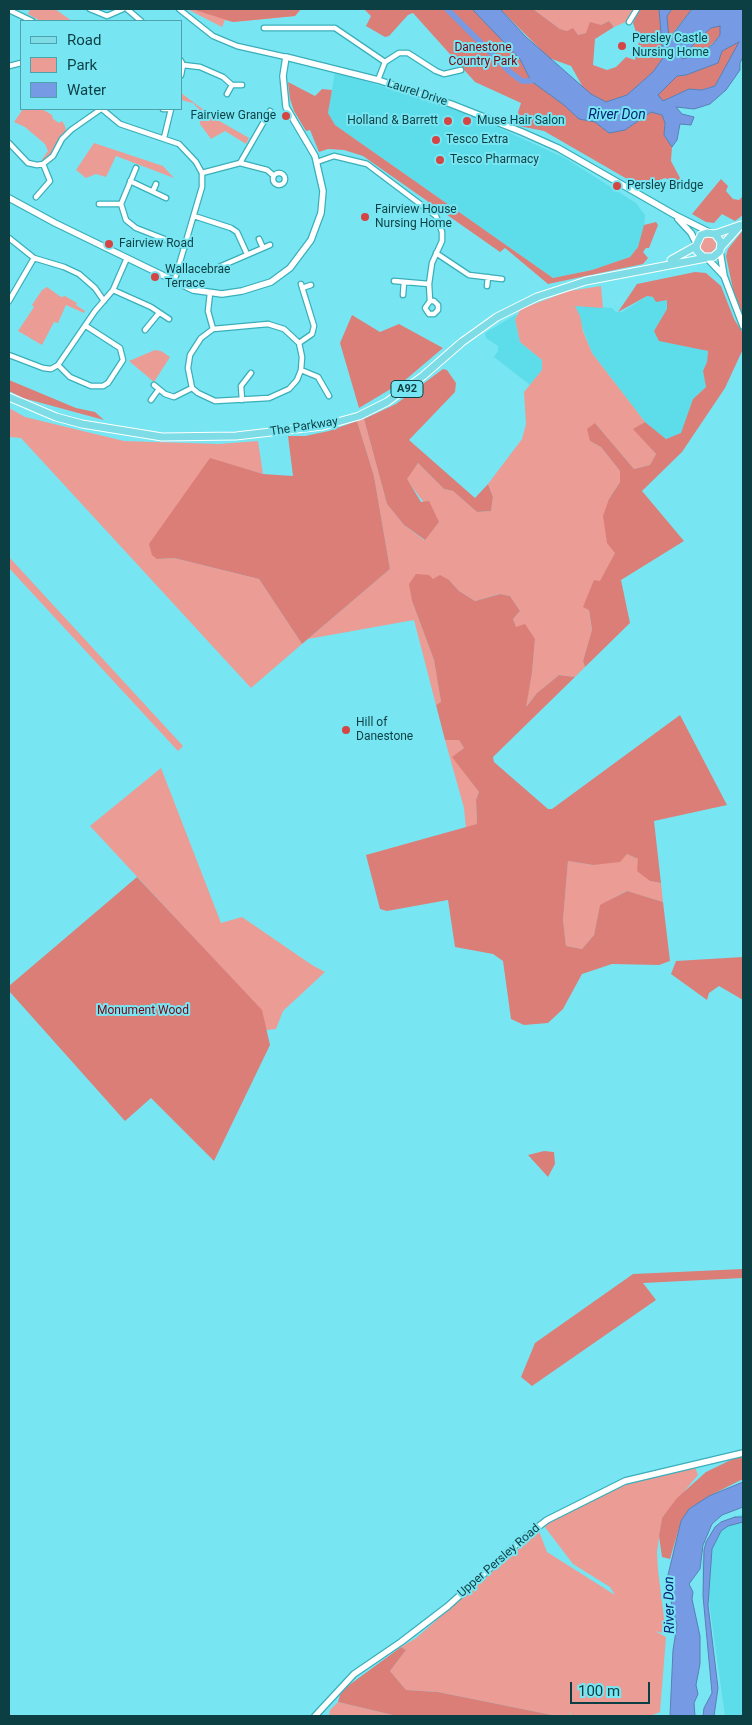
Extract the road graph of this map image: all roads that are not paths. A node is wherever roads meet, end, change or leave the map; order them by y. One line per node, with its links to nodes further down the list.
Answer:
1 (90, 9): 2 (street)
2 (123, 9)
3 (127, 9): 8 (street)
4 (179, 9): 11 (street, Laurel Drive)
5 (637, 9): 9 (street)
6 (9, 10): 7 (street)
7 (30, 20)
8 (140, 20)
9 (629, 22)
10 (264, 28): 12 (street)
11 (286, 57): 15 (street, Laurel Drive); 25 (street)
12 (385, 62): 14 (street); 15 (street)
13 (182, 63): 16 (street)
14 (461, 70)
15 (378, 80): 39 (street, Laurel Drive)
16 (232, 85): 17 (street); 18 (street)
17 (242, 85)
18 (227, 94)
19 (100, 110): 26 (street)
20 (103, 110): 23 (street)
21 (171, 110): 23 (street)
22 (270, 111): 27 (street)
23 (164, 138): 29 (street)
24 (9, 144): 26 (street)
25 (317, 162): 50 (street); 67 (street)
26 (43, 164): 34 (street)
27 (240, 164): 29 (street); 30 (street)
28 (136, 168): 31 (street)
29 (202, 173): 40 (street)
30 (274, 176)
31 (130, 181): 33 (street); 38 (street)
32 (156, 184): 33 (street)
33 (152, 192): 36 (street)
34 (36, 197)
35 (9, 198): 53 (street)
36 (166, 198)
37 (99, 204): 38 (street)
38 (121, 204): 47 (street)
39 (675, 215): 42 (street, Laurel Drive); 45 (street, Laurel Drive)
40 (194, 216): 47 (street); 51 (street)
41 (742, 224): 42 (main road, A92); 49 (main road, A92)
42 (713, 234): 45 (main road, A92); 49 (main road)
43 (9, 238): 52 (street)
44 (259, 238): 48 (street)
45 (696, 244): 54 (main road); 56 (main road, A92)
46 (270, 245): 48 (street)
47 (185, 247): 61 (street)
48 (263, 248): 51 (street)
49 (720, 249): 54 (main road, A92); 57 (street)
50 (436, 253): 58 (street); 63 (street)
51 (247, 254): 55 (street)
52 (34, 258): 69 (street); 70 (street)
53 (127, 258): 61 (street); 66 (street)
54 (706, 258): 56 (main road, A92); 57 (street)
55 (219, 267)
56 (654, 267): 87 (main road, The Parkway / A92)
57 (724, 276): 75 (street)
58 (488, 277): 59 (street); 65 (street)
59 (502, 279)
60 (394, 281): 62 (street)
61 (174, 282): 67 (street)
62 (404, 282): 63 (street); 68 (street)
63 (429, 284): 71 (street)
64 (311, 285): 78 (street)
65 (488, 286)
66 (113, 290): 70 (street); 72 (street)
67 (210, 293): 76 (street)
68 (403, 295)
69 (9, 301)
70 (104, 301): 74 (street)
71 (430, 301)
72 (159, 313): 73 (street); 77 (street)
73 (169, 319)
74 (86, 326): 80 (street); 80 (street)
75 (743, 326)
76 (213, 329): 78 (street); 84 (street)
77 (145, 330)
78 (299, 343): 81 (street)
79 (9, 355): 80 (street)
80 (58, 365)
81 (301, 370): 86 (street); 89 (street)
82 (251, 373): 89 (street)
83 (154, 385): 85 (street)
84 (192, 388): 85 (street); 89 (street)
85 (159, 389): 88 (street)
86 (329, 396)
87 (9, 397)
88 (150, 400)
89 (242, 400)
90 (743, 1453): 91 (street, Upper Persley Road)
91 (315, 1716)

